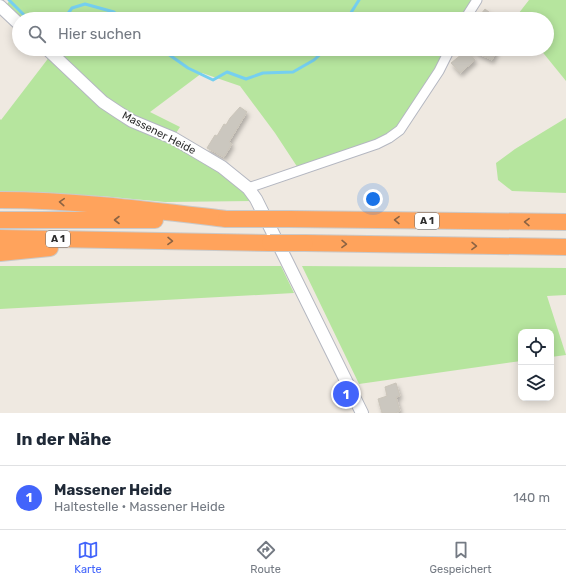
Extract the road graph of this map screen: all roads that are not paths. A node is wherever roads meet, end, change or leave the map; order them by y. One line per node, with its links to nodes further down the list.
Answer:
1 (477, 0): 3 (street)
2 (0, 6): 4 (street)
3 (470, 12)
4 (12, 17)
5 (54, 56): 7 (street, Massener Heide)
6 (446, 56): 7 (street)
7 (248, 188): 16 (street, Massener Heide)
8 (0, 200): 10 (highway, one-way to 8)
9 (0, 220): 10 (highway, A 1, one-way to 9)
10 (226, 220): 11 (highway, A 1, one-way to 10, bridge)
11 (566, 222)
12 (0, 238): 13 (highway, A 1)
13 (117, 240): 14 (highway, A 1, one-way to 14, bridge); 15 (highway)
14 (566, 247)
15 (0, 253)
16 (362, 413)

